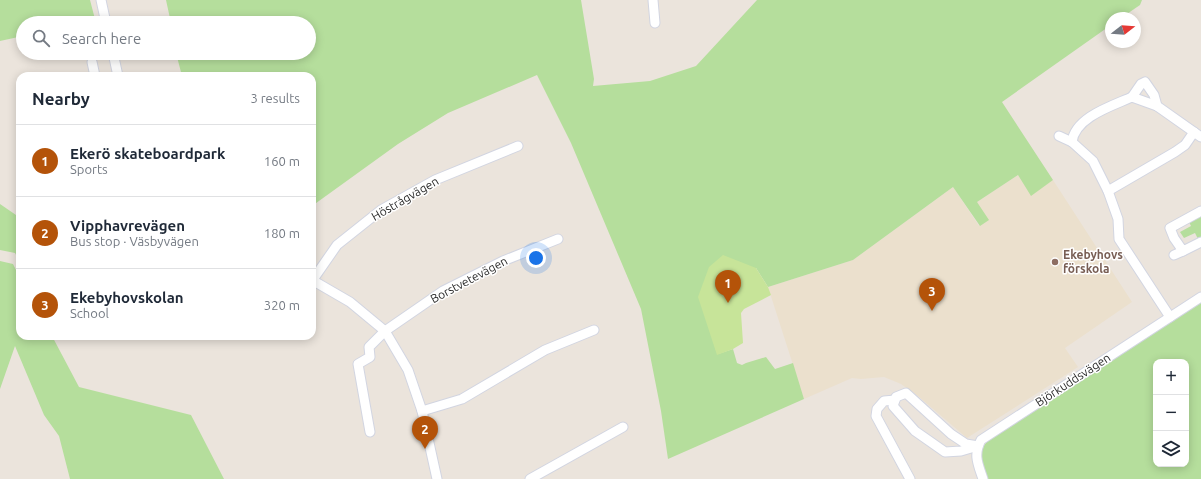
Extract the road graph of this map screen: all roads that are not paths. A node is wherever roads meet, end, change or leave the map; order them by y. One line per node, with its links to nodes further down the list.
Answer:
1 (101, 0): 3 (street)
2 (653, 0): 4 (street)
3 (104, 16)
4 (655, 23)
5 (115, 60): 8 (street)
6 (92, 62): 7 (street)
7 (94, 72)
8 (117, 72)
9 (1132, 97): 10 (street); 10 (street); 13 (street)
10 (1157, 106): 11 (street)
11 (1198, 135): 15 (street)
12 (1059, 136): 13 (street)
13 (1072, 142): 15 (street)
14 (518, 146): 21 (street, Höstrågvägen)
15 (1108, 191): 24 (street)
16 (1201, 211): 19 (street)
17 (558, 239): 26 (street, Borstvetevägen)
18 (1201, 242): 19 (street)
19 (1183, 250): 20 (street)
20 (1174, 255)
21 (316, 275)
22 (316, 283): 26 (street)
23 (1201, 297): 24 (street, Björkuddsvägen)
24 (1170, 317): 31 (street, Björkuddsvägen)
25 (594, 330): 28 (street)
26 (385, 331): 28 (street); 30 (street, Borstvetevägen)
27 (895, 400): 31 (street); 31 (street); 34 (street)
28 (422, 411): 32 (street)
29 (623, 427): 33 (street)
30 (370, 432)
31 (978, 446): 35 (street)
32 (437, 479)
33 (530, 479)
34 (910, 479)
35 (983, 479)

